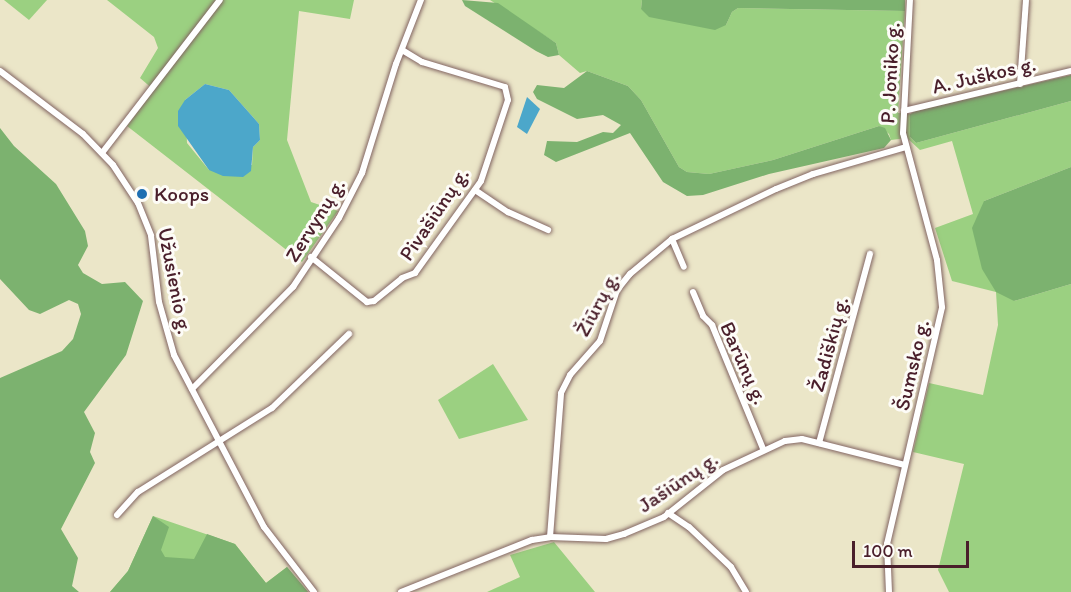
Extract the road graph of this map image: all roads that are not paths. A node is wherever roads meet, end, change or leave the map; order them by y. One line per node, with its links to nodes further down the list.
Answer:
1 (220, 0): 11 (street)
2 (421, 0): 5 (street, Zervynų g.)
3 (910, 0): 9 (street, P. Joniko g.)
4 (1026, 0): 8 (street)
5 (402, 50): 12 (street, Pivašiūnų g.); 16 (street, Zervynų g.)
6 (0, 71): 11 (street, Užusienio g.)
7 (1071, 71): 8 (street, A. Juškos g.)
8 (1020, 84): 9 (street, A. Juškos g.)
9 (904, 111): 10 (street, P. Joniko g.)
10 (906, 147): 14 (street, Žiūrų g.); 24 (street, Šumsko g.)
11 (102, 153): 20 (street, Užusienio g.)
12 (475, 190): 13 (street); 16 (street, Pivašiūnų g.)
13 (548, 230)
14 (672, 239): 17 (street); 27 (street, Žiūrų g.)
15 (870, 254): 22 (street, Žadiškių g.)
16 (312, 257): 20 (street, Zervynų g.)
17 (684, 267)
18 (693, 292): 23 (street, Barūnų g.)
19 (350, 334): 21 (street)
20 (192, 389): 21 (street, Užusienio g.)
21 (220, 438): 26 (street); 28 (street, Užusienio g.)
22 (819, 443): 23 (street, Jašiūnų g.); 24 (street, Jašiūnų g.)
23 (763, 449): 25 (street, Jašiūnų g.)
24 (905, 465): 31 (street, Šumsko g.)
25 (668, 513): 27 (street, Jašiūnų g.); 30 (street)
26 (117, 514)
27 (550, 537): 29 (street, Jašiūnų g.)
28 (314, 592)
29 (401, 592)
30 (746, 592)
31 (890, 592)

